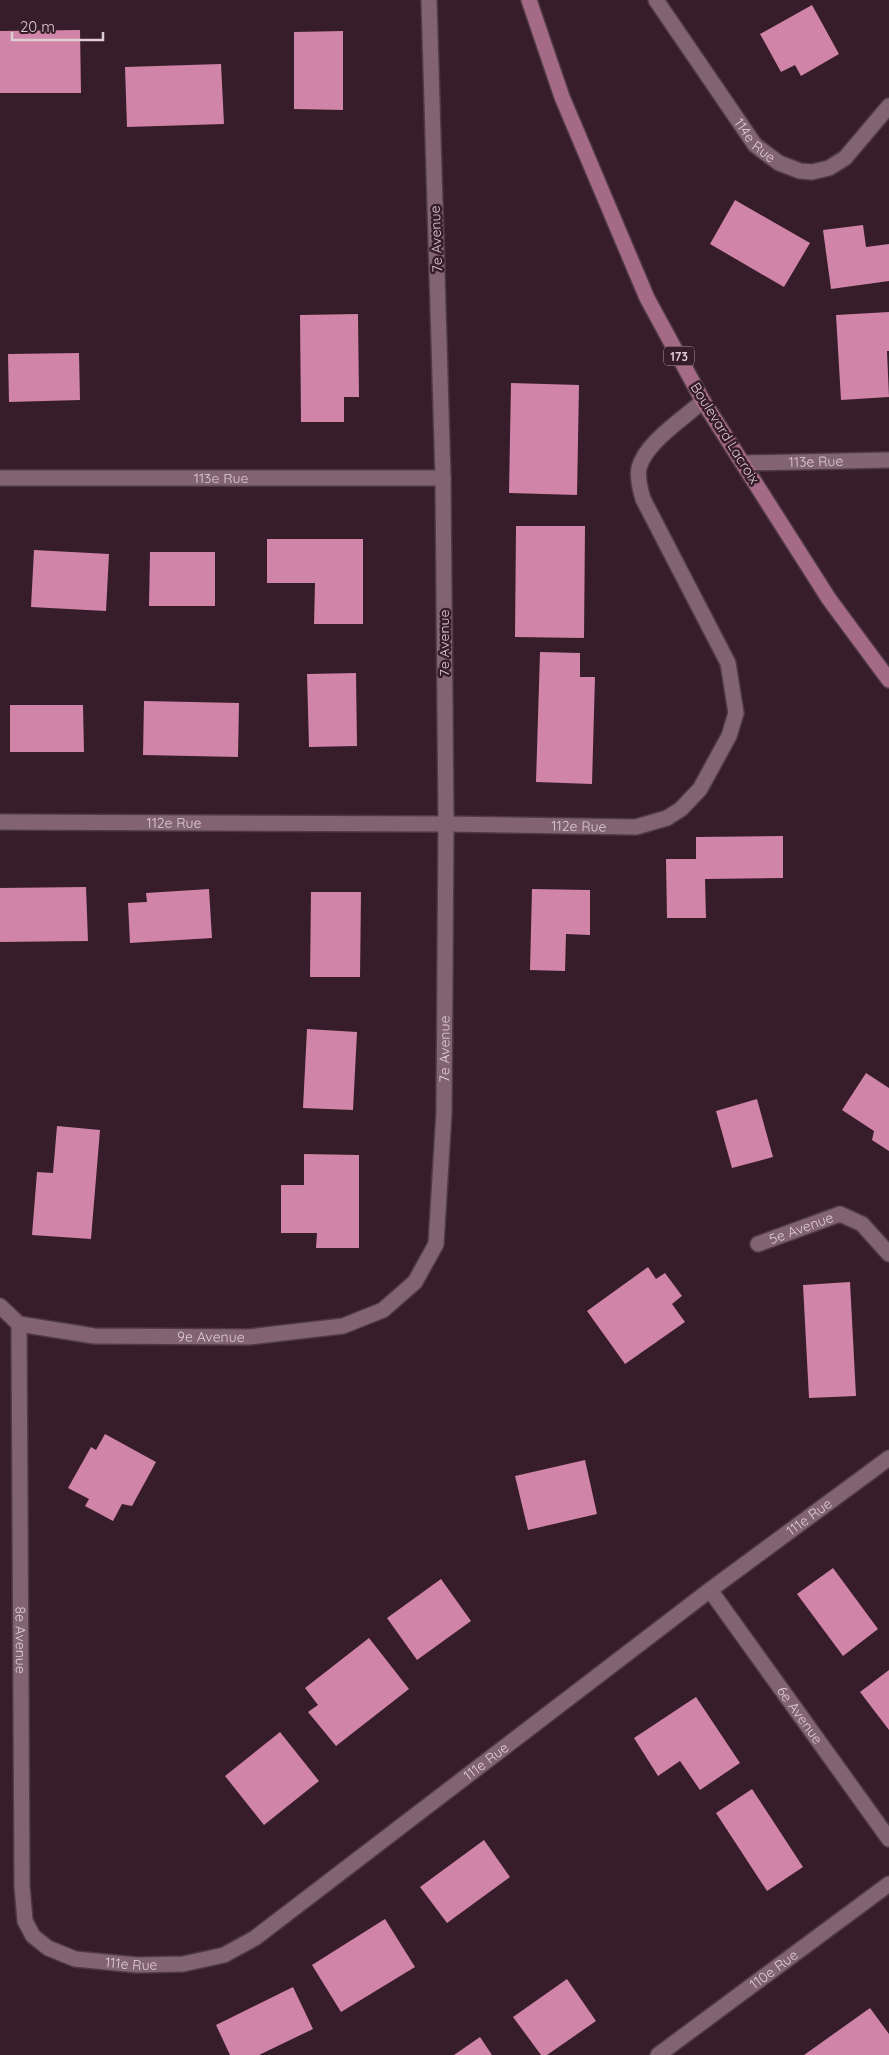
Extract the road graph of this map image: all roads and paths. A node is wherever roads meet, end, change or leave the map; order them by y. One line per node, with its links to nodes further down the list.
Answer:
1 (429, 0): 9 (street, 7e Avenue)
2 (529, 0): 5 (main road, Boulevard Lacroix / 173)
3 (656, 0): 4 (street, 114e Rue)
4 (889, 106)
5 (703, 401): 7 (main road, Boulevard Lacroix / 173); 12 (street, 112e Rue)
6 (889, 460): 7 (street, 113e Rue)
7 (744, 463): 10 (main road, Boulevard Lacroix / 173)
8 (0, 478): 9 (street, 113e Rue)
9 (443, 478): 12 (street, 7e Avenue)
10 (889, 680)
11 (0, 822): 12 (street, 112e Rue)
12 (446, 824): 15 (street, 7e Avenue)
13 (758, 1244): 14 (street, 5e Avenue)
14 (889, 1254)
15 (415, 1282): 17 (street, 9e Avenue)
16 (0, 1306): 17 (street)
17 (19, 1324): 22 (street, 8e Avenue)
18 (889, 1458): 19 (street, 111e Rue)
19 (710, 1590): 20 (street, 6e Avenue); 22 (street, 111e Rue)
20 (889, 1839)
21 (889, 1884): 23 (street, 110e Rue)
22 (48, 1948)
23 (658, 2055)

